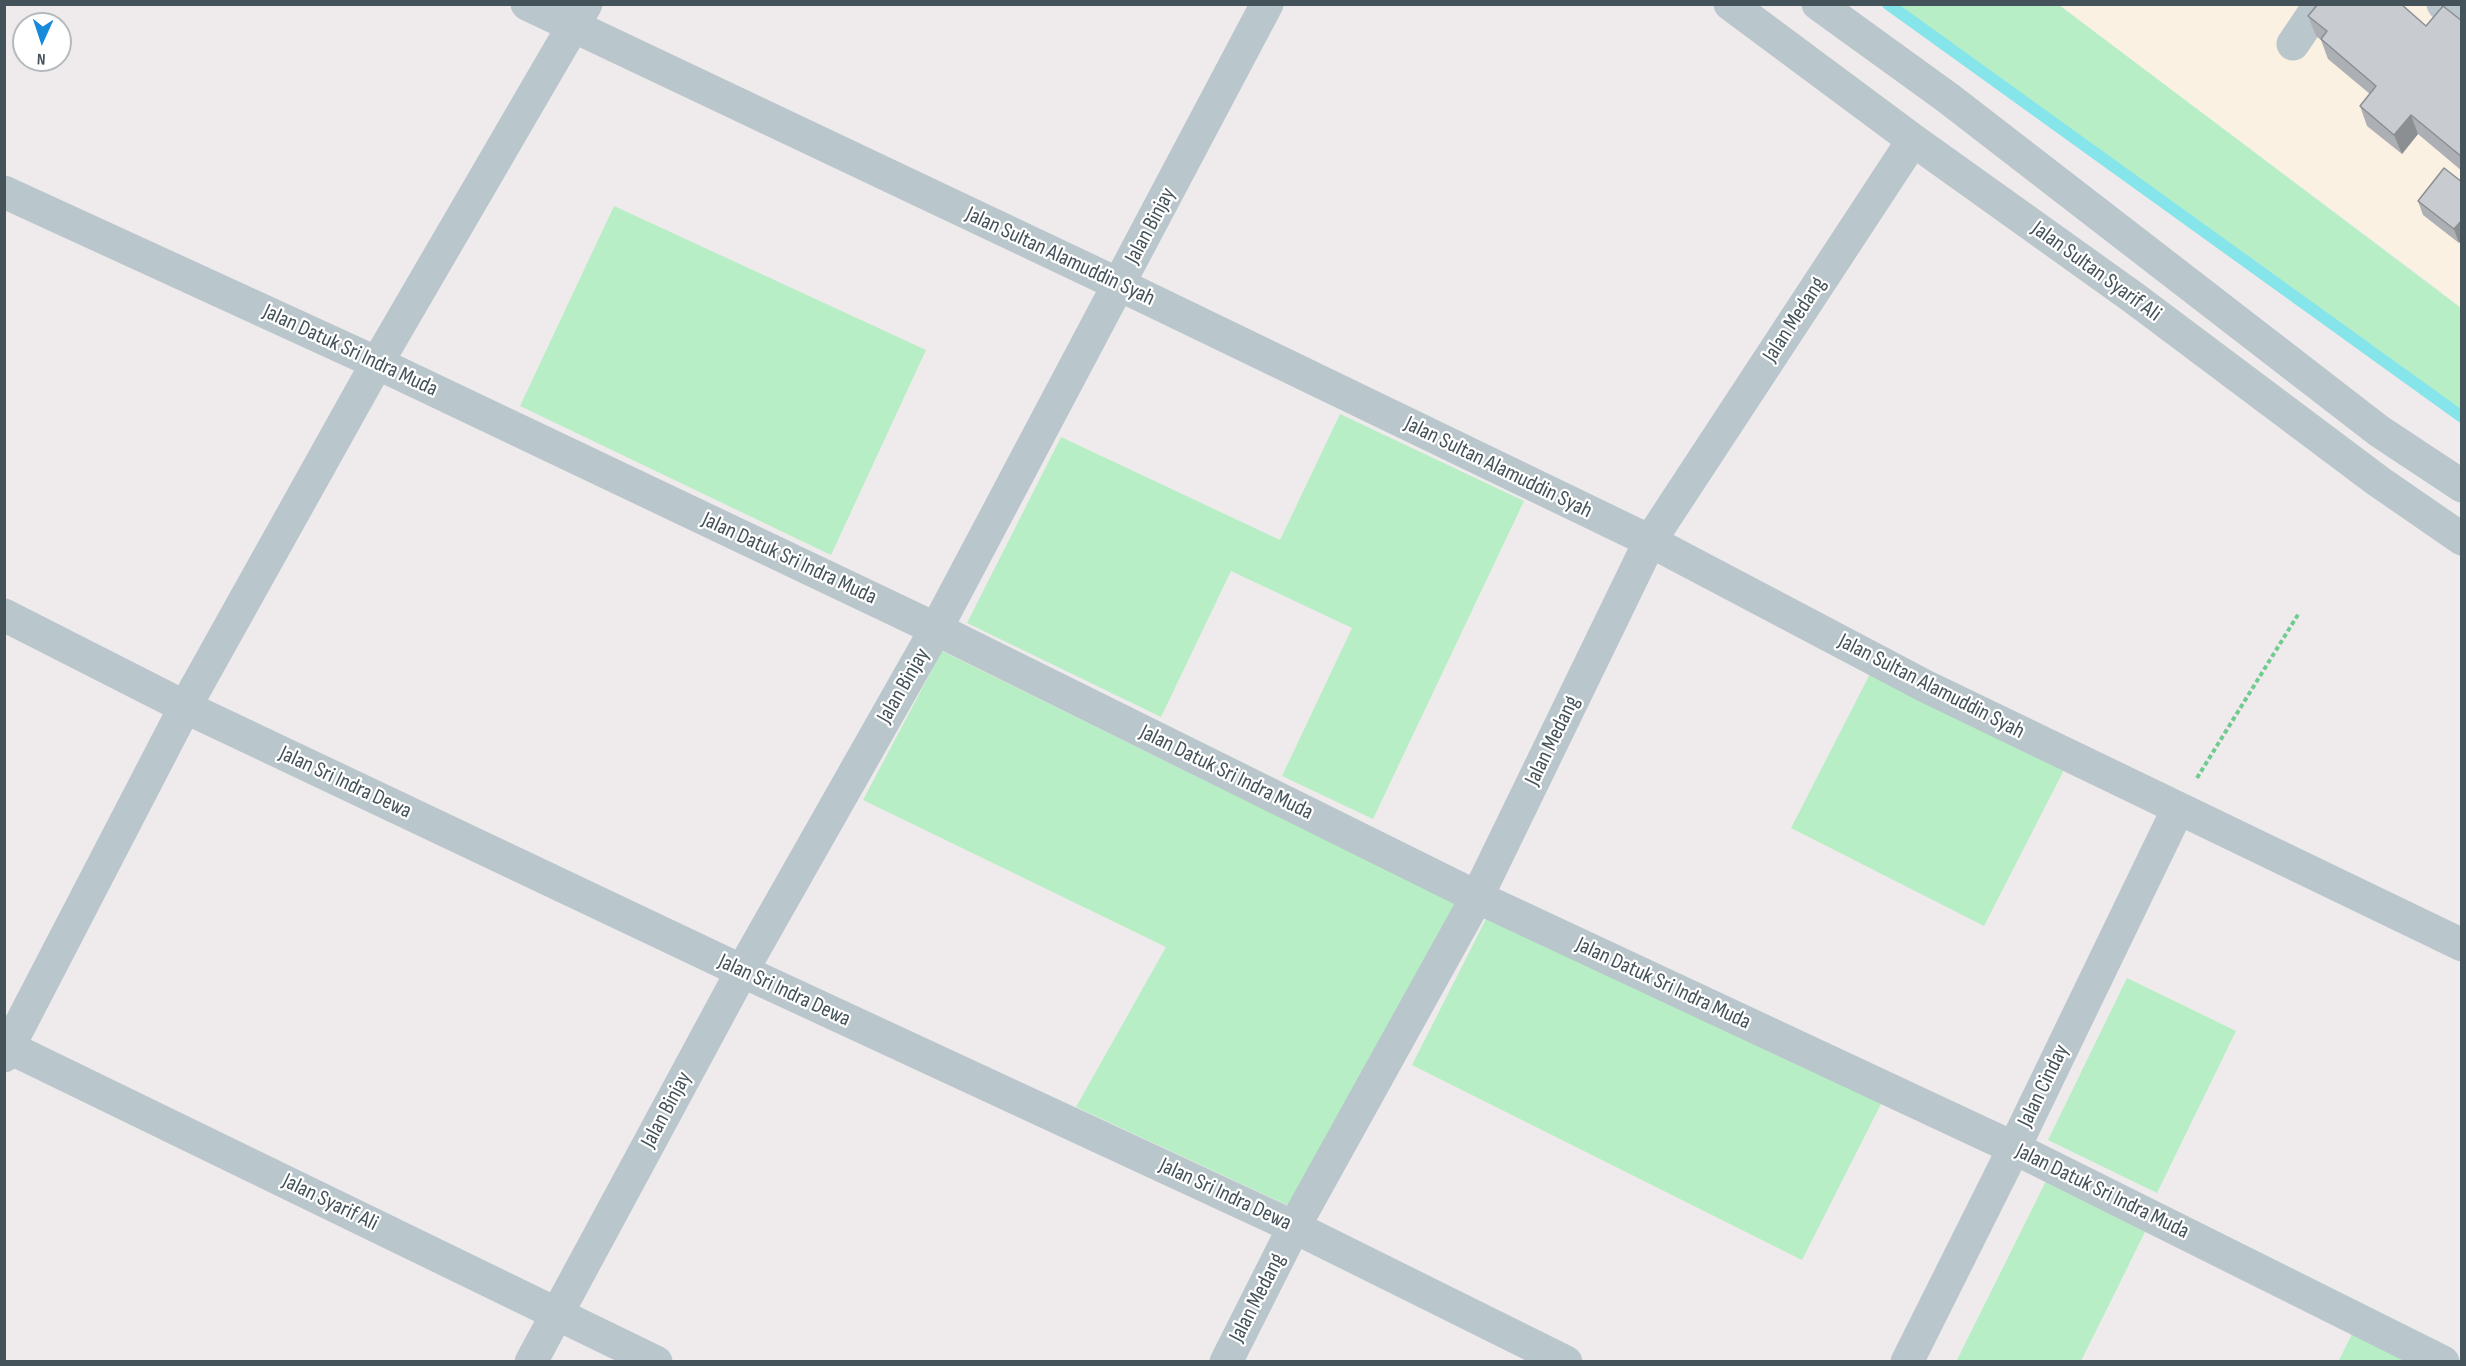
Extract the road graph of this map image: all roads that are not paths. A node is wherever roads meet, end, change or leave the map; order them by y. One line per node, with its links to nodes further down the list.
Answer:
1 (527, 4): 7 (street, Jalan Sultan Alamuddin Syah)
2 (1267, 4): 12 (street, Jalan Binjay)
3 (1730, 4): 10 (street, Jalan Sultan Syarif Ali)
4 (1818, 4): 14 (street, Jalan Sultan Syarif Ali)
5 (2320, 4): 9 (street)
6 (2443, 4): 8 (street)
7 (579, 16): 12 (street, Jalan Sultan Alamuddin Syah); 13 (street)
8 (2462, 19)
9 (2293, 44)
10 (1912, 140): 15 (street, Jalan Sultan Syarif Ali); 16 (street, Jalan Medang)
11 (4, 192): 13 (street, Jalan Datuk Sri Indra Muda)
12 (1120, 285): 16 (street, Jalan Sultan Alamuddin Syah); 18 (street, Jalan Binjay)
13 (377, 363): 18 (street, Jalan Datuk Sri Indra Muda); 19 (street)
14 (2462, 486)
15 (2462, 539)
16 (1650, 541): 20 (street, Jalan Sultan Alamuddin Syah); 21 (street, Jalan Medang)
17 (4, 615): 19 (street, Jalan Sri Indra Dewa)
18 (936, 629): 21 (street, Jalan Datuk Sri Indra Muda); 23 (street, Jalan Binjay)
19 (185, 706): 23 (street, Jalan Sri Indra Dewa); 24 (street)
20 (2178, 809): 22 (street, Jalan Sultan Alamuddin Syah); 25 (street, Jalan Cinday)
21 (1477, 897): 25 (street, Jalan Datuk Sri Indra Muda); 26 (street, Jalan Medang)
22 (2462, 945)
23 (742, 971): 26 (street, Jalan Sri Indra Dewa); 27 (street, Jalan Binjay)
24 (6, 1050): 27 (street, Jalan Syarif Ali)
25 (2014, 1148): 32 (street, Jalan Cinday); 33 (street, Jalan Datuk Sri Indra Muda)
26 (1294, 1227): 30 (street, Jalan Medang); 31 (street, Jalan Sri Indra Dewa)
27 (557, 1313): 28 (street, Jalan Binjay); 29 (street, Jalan Syarif Ali)
28 (531, 1362)
29 (656, 1362)
30 (1226, 1362)
31 (1566, 1362)
32 (1907, 1362)
33 (2443, 1362)

